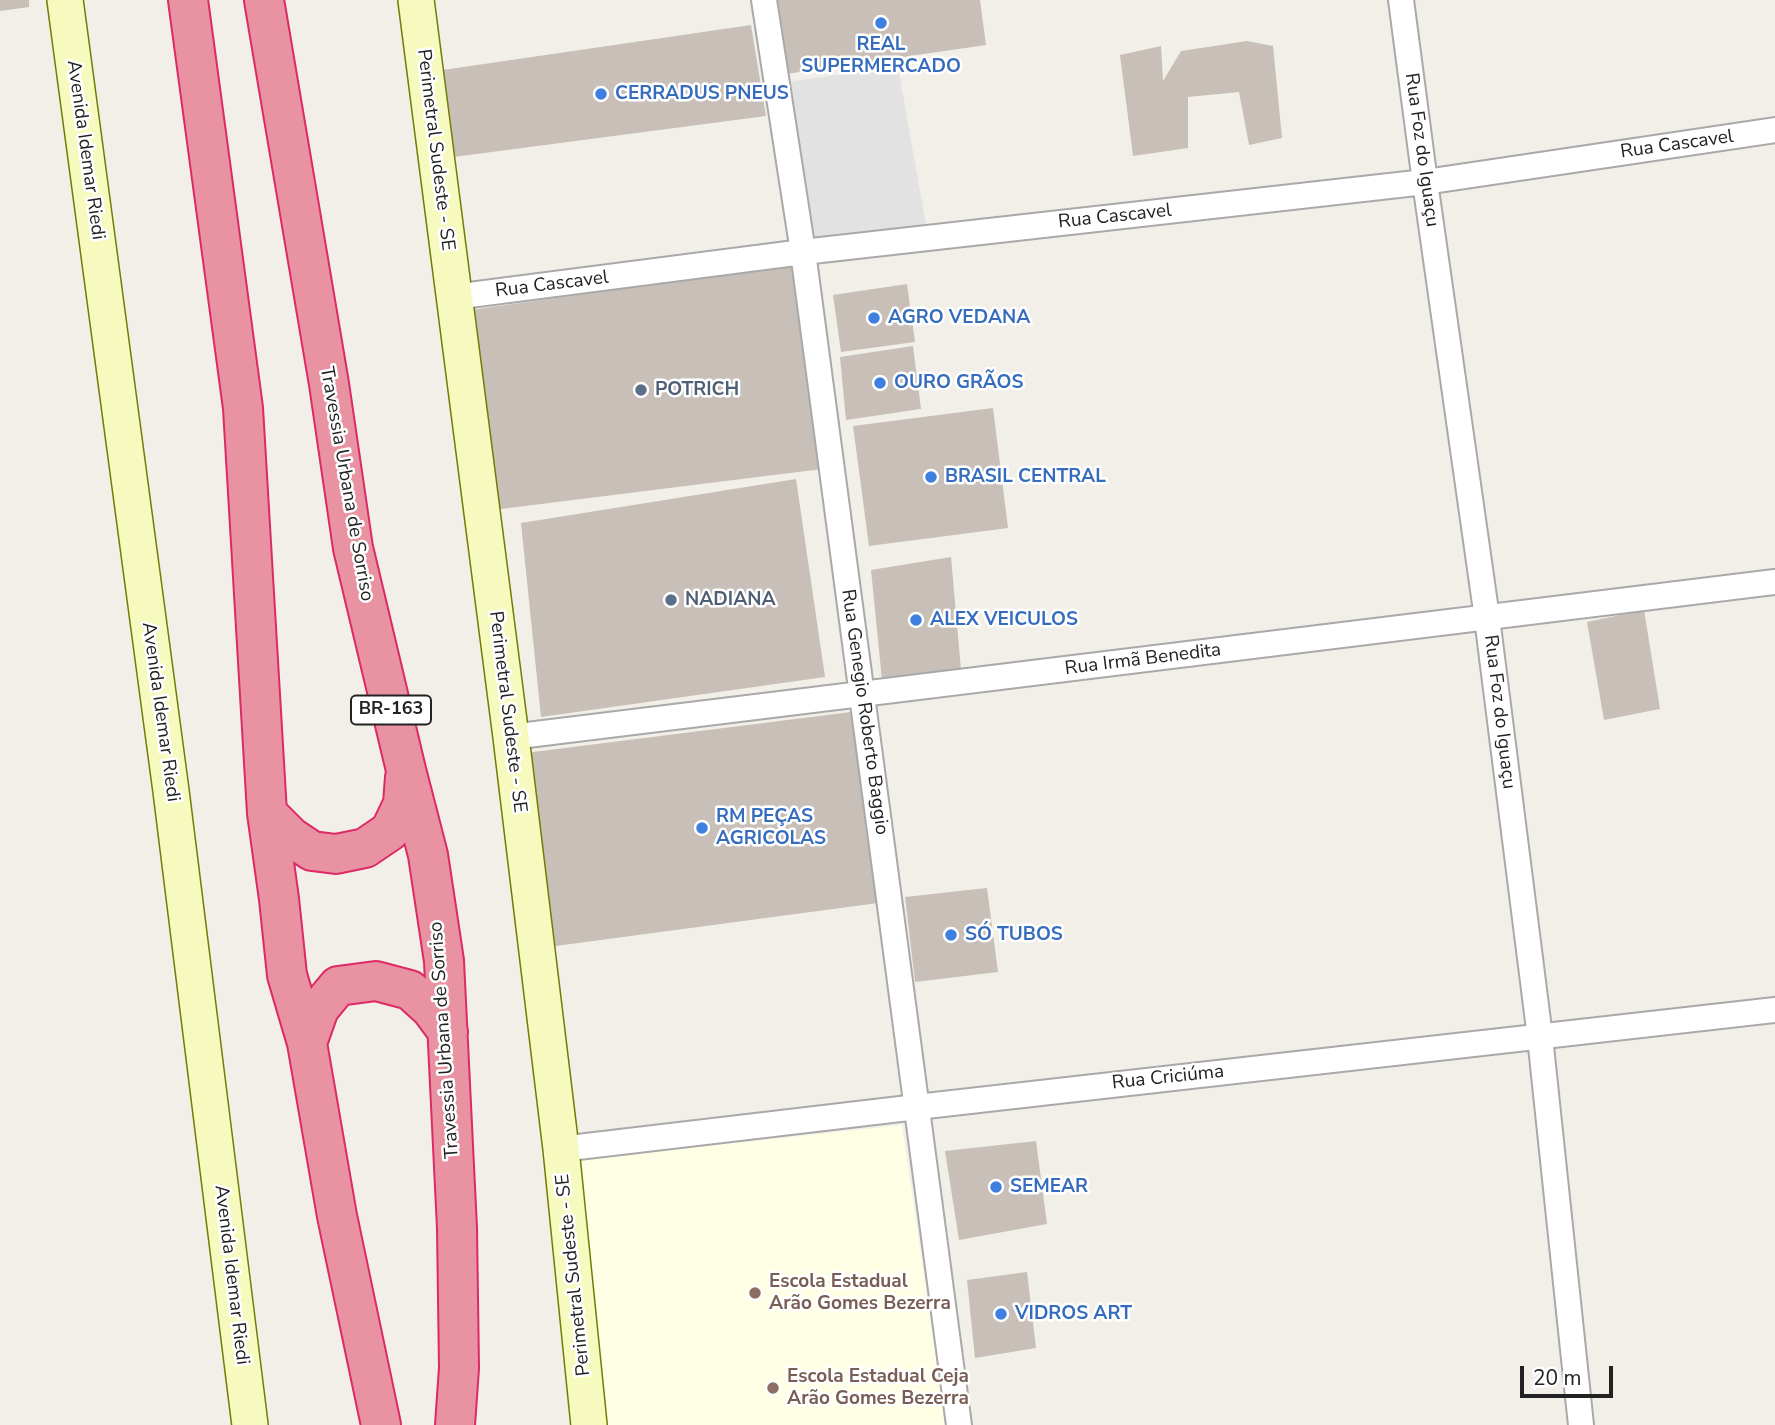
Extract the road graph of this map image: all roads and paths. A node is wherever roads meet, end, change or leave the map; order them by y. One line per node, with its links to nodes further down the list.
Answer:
1 (65, 0): 23 (street, Avenida Idemar Riedi)
2 (188, 0): 16 (highway)
3 (264, 0): 15 (highway, Travessia Urbana de Sorriso / BR-163)
4 (416, 0): 10 (street, Perimetral Sudeste - SE)
5 (764, 0): 9 (street, Rua Genegio Roberto Baggio)
6 (1401, 0): 8 (street, Rua Foz do Iguaçu)
7 (1775, 130): 8 (street, Rua Cascavel)
8 (1424, 182): 9 (street, Rua Cascavel); 12 (street, Rua Foz do Iguaçu)
9 (803, 252): 10 (street, Rua Cascavel); 13 (street, Rua Genegio Roberto Baggio)
10 (454, 297): 14 (street, Perimetral Sudeste - SE)
11 (1775, 582): 12 (street, Rua Irmã Benedita)
12 (1487, 618): 13 (street, Rua Irmã Benedita); 19 (street, Rua Foz do Iguaçu)
13 (862, 694): 14 (street, Rua Irmã Benedita); 21 (street, Rua Genegio Roberto Baggio)
14 (511, 737): 22 (street, Perimetral Sudeste - SE)
15 (405, 770): 16 (highway); 18 (highway, Travessia Urbana de Sorriso / BR-163)
16 (267, 813): 20 (highway)
17 (1775, 1010): 19 (street, Rua Criciúma)
18 (448, 1032): 20 (highway); 25 (highway, Travessia Urbana de Sorriso / BR-163)
19 (1539, 1037): 21 (street, Rua Criciúma); 28 (street, Rua Foz do Iguaçu)
20 (307, 1043): 24 (highway)
21 (917, 1107): 22 (street, Rua Criciúma); 27 (street, Rua Genegio Roberto Baggio)
22 (561, 1149): 26 (street, Perimetral Sudeste - SE)
23 (250, 1425)
24 (382, 1425)
25 (455, 1425)
26 (589, 1425)
27 (959, 1425)
28 (1581, 1425)

